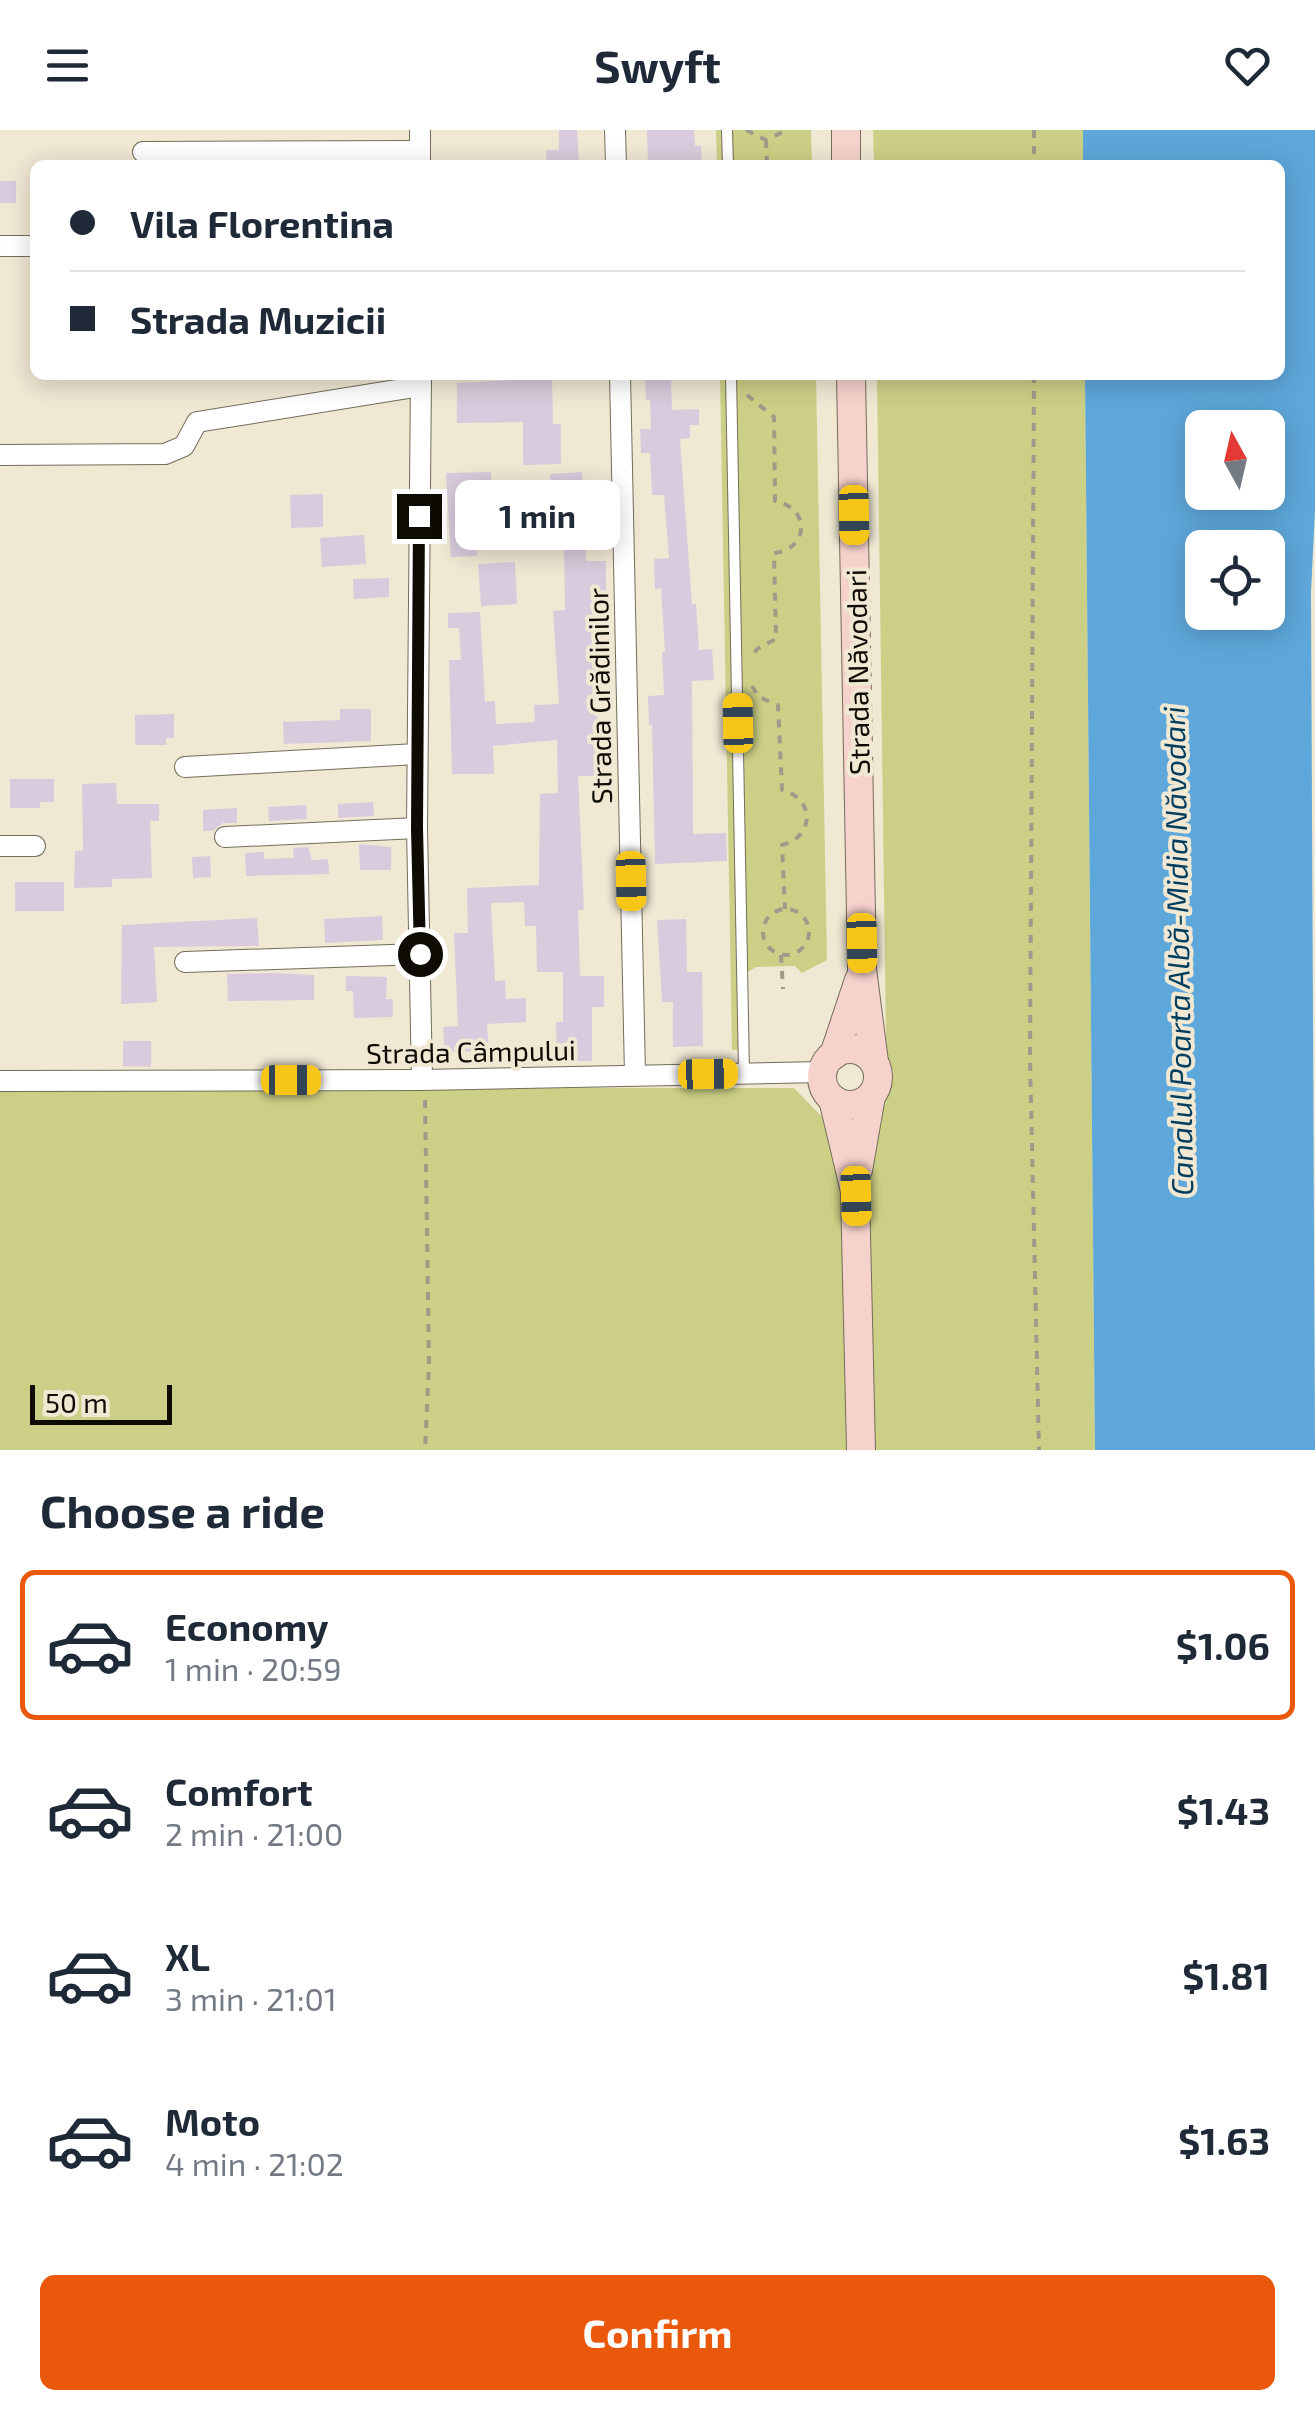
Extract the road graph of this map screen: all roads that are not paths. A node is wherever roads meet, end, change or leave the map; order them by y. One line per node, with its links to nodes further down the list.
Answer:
1 (615, 130): 6 (street)
2 (727, 130): 7 (lane)
3 (846, 130): 8 (main road)
4 (420, 148): 5 (street)
5 (143, 152)
6 (616, 160)
7 (728, 160)
8 (846, 160)
9 (0, 246): 10 (street)
10 (30, 246)
11 (620, 380): 28 (street, Strada Grădinilor)
12 (730, 380): 27 (lane)
13 (851, 380): 24 (main road, Strada Năvodari)
14 (420, 381): 15 (street); 16 (street)
15 (0, 455)
16 (417, 754): 17 (street); 18 (street)
17 (185, 766)
18 (417, 828): 19 (street); 22 (street)
19 (225, 837)
20 (0, 846): 21 (street)
21 (35, 846)
22 (420, 954): 23 (street); 30 (street)
23 (185, 962)
24 (862, 969): 25 (main road, Strada Năvodari); 26 (main road, Strada Năvodari)
25 (874, 1062): 26 (main road); 31 (main road)
26 (829, 1063): 27 (street, Strada Câmpului); 32 (main road)
27 (744, 1073): 28 (street, Strada Câmpului)
28 (636, 1076): 30 (street, Strada Câmpului)
29 (0, 1080): 30 (street, Strada Câmpului)
30 (422, 1080)
31 (871, 1096): 32 (main road); 33 (main road)
32 (833, 1099): 33 (main road)
33 (856, 1191): 34 (main road)
34 (861, 1450)

